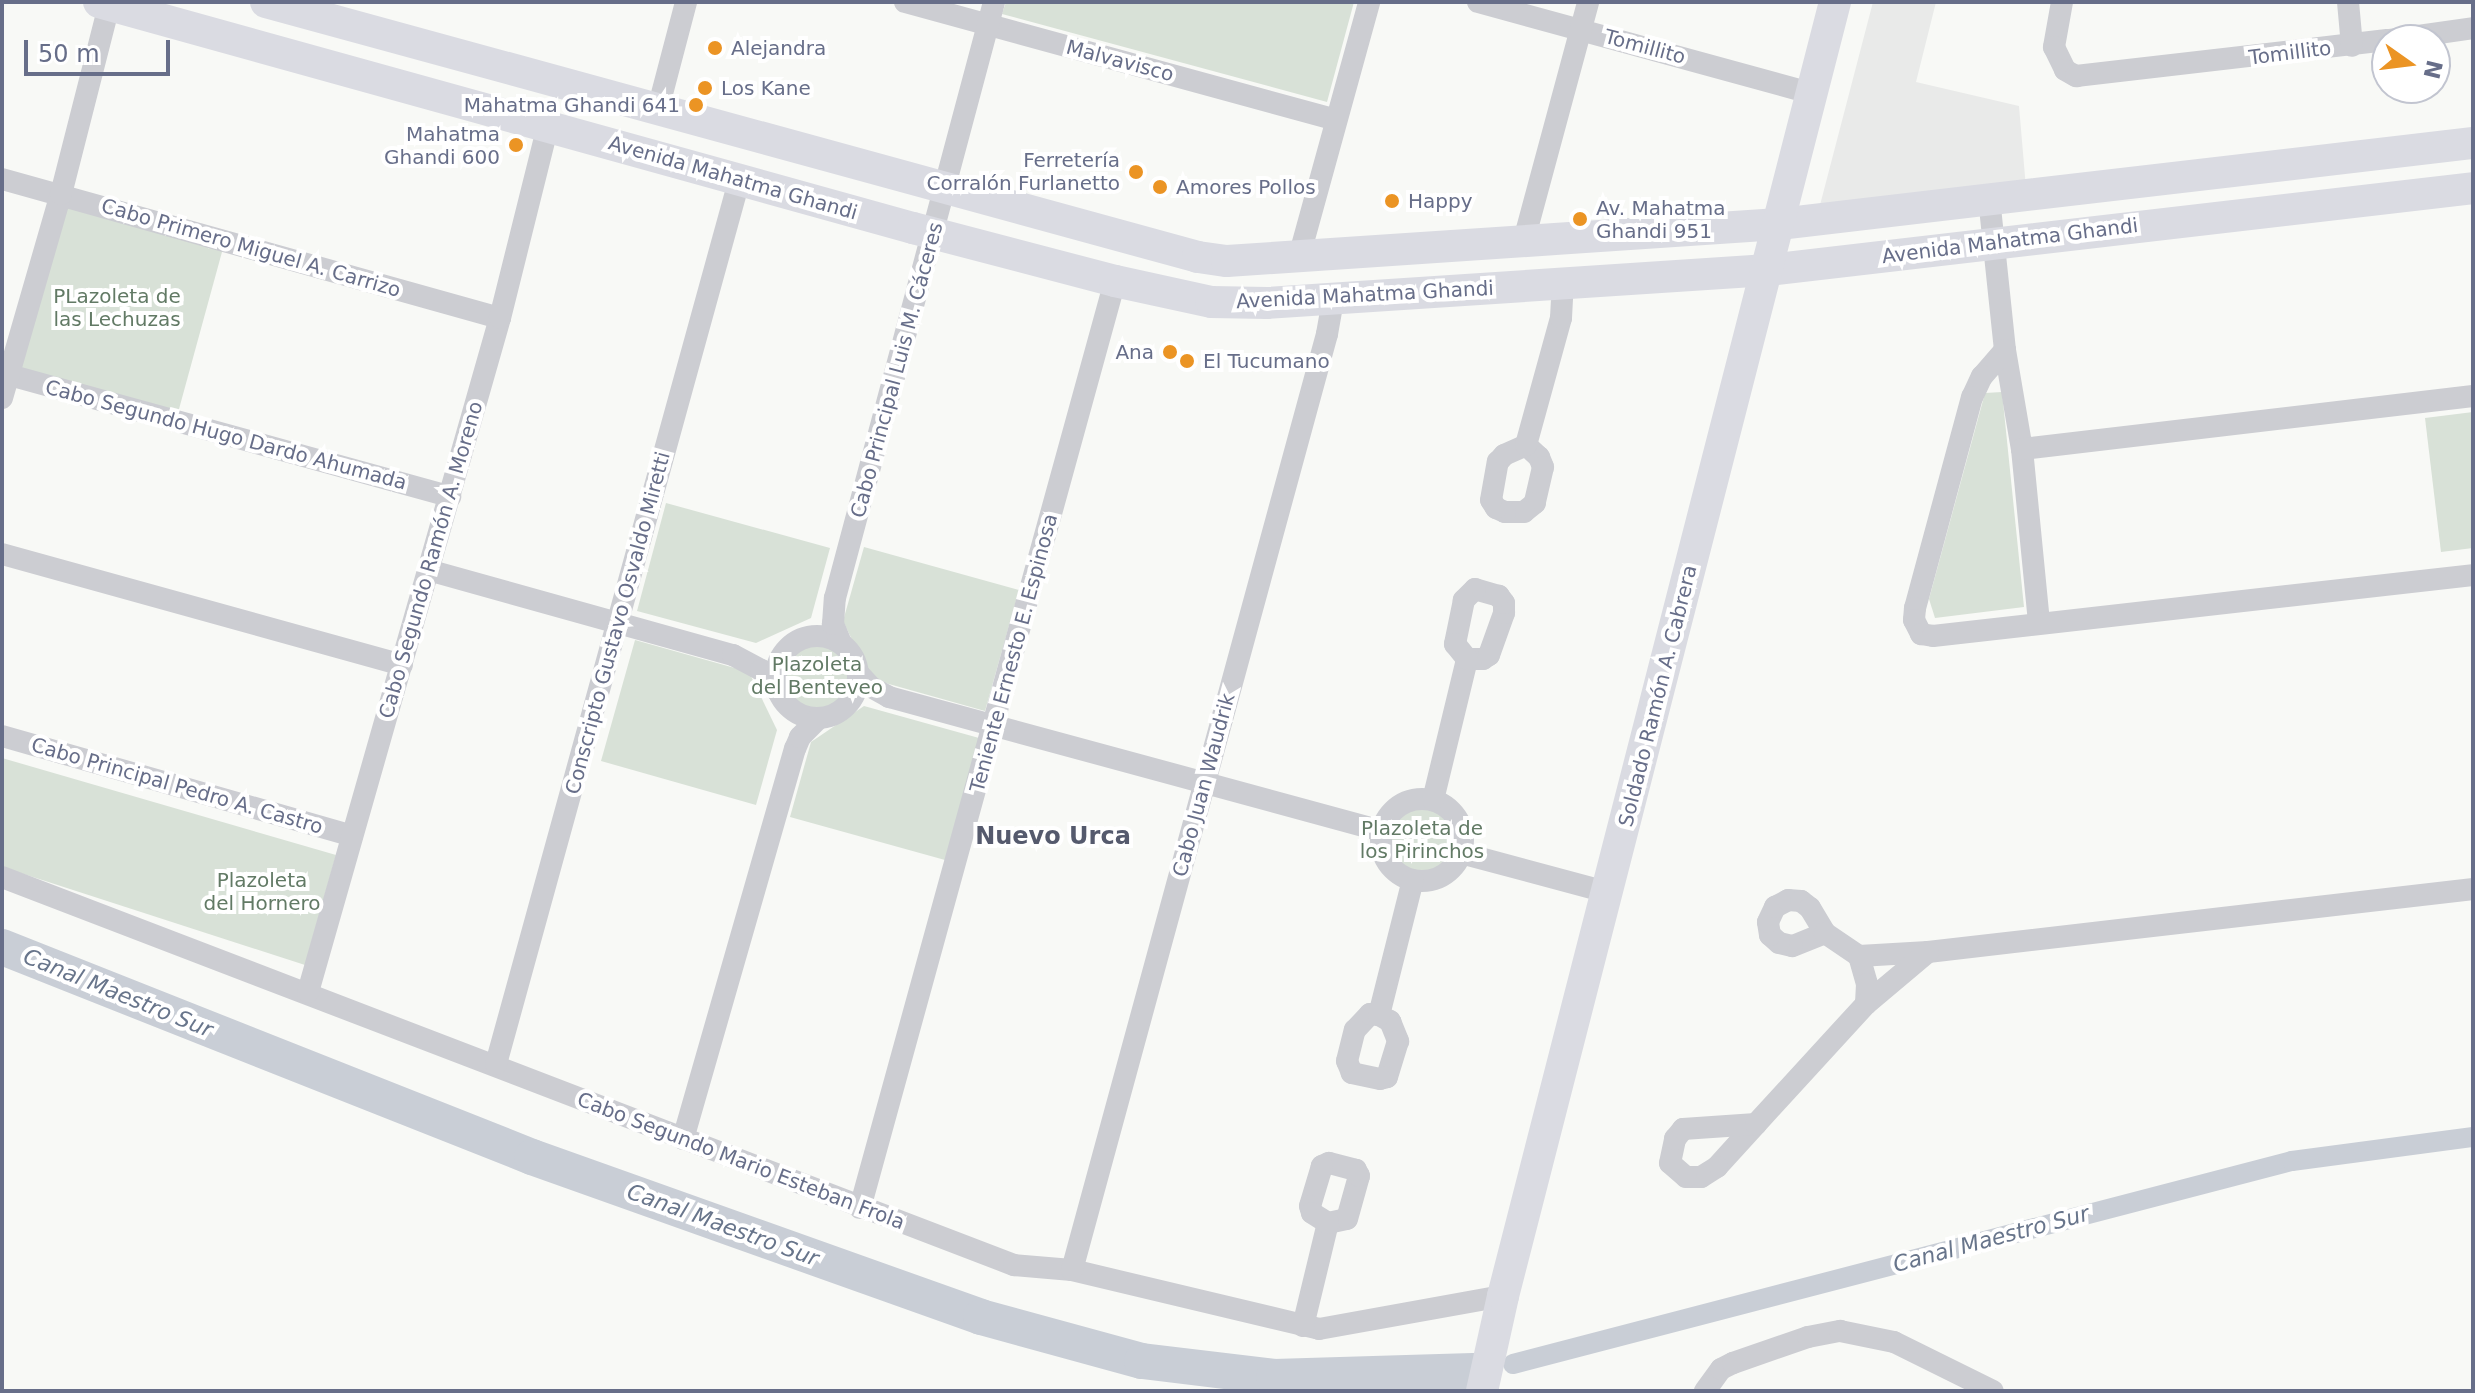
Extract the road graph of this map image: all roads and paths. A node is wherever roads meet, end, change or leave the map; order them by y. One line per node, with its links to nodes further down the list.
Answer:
1 (266, 2): 19 (main road, Avenida Mahatma Ghandi)
2 (686, 2): 19 (street)
3 (905, 2): 12 (street, Malvavisco)
4 (994, 2): 12 (street, Cabo Principal Luis M. Cáceres)
5 (1369, 2): 20 (street)
6 (1478, 2): 14 (street, Tomillito)
7 (1588, 2): 14 (street)
8 (1835, 2): 18 (main road, Soldado Ramón A. Cabrera)
9 (2062, 2): 17 (street, Tomillito)
10 (2348, 2): 17 (street)
11 (106, 3): 21 (main road, Avenida Mahatma Ghandi); 27 (street)
12 (988, 25): 20 (street, Malvavisco); 25 (street, Cabo Principal Luis M. Cáceres)
13 (2473, 28): 15 (street, Tomillito)
14 (1581, 30): 18 (street, Tomillito); 31 (street)
15 (2451, 31)
16 (2371, 43): 17 (street, Tomillito)
17 (2352, 46)
18 (1811, 93): 29 (main road, Soldado Ramón A. Cabrera)
19 (658, 109): 25 (main road, Avenida Mahatma Ghandi)
20 (1336, 120): 33 (street)
21 (548, 125): 24 (main road, Avenida Mahatma Ghandi); 38 (street, Cabo Segundo Ramón A. Moreno)
22 (2473, 143): 28 (main road, Avenida Mahatma Ghandi)
23 (2, 179): 27 (street, Cabo Primero Miguel A. Carrizo)
24 (739, 181): 30 (main road, Avenida Mahatma Ghandi); 50 (street, Conscripto Gustavo Osvaldo Miretti)
25 (947, 188): 30 (street, Cabo Principal Luis M. Cáceres); 33 (main road, Avenida Mahatma Ghandi)
26 (2473, 188): 32 (main road, Avenida Mahatma Ghandi)
27 (61, 194): 38 (street, Cabo Primero Miguel A. Carrizo); 40 (street)
28 (1989, 198): 29 (main road, Avenida Mahatma Ghandi); 32 (street)
29 (1779, 224): 31 (main road, Avenida Mahatma Ghandi); 34 (main road, Soldado Ramón A. Cabrera)
30 (934, 233): 35 (main road, Avenida Mahatma Ghandi); 49 (street, Cabo Principal Luis M. Cáceres)
31 (1524, 240): 33 (main road, Avenida Mahatma Ghandi)
32 (1991, 242): 34 (main road, Avenida Mahatma Ghandi); 39 (street)
33 (1299, 257)
34 (1768, 270): 36 (main road, Avenida Mahatma Ghandi); 73 (main road, Soldado Ramón A. Cabrera)
35 (1115, 281): 37 (main road, Avenida Mahatma Ghandi); 62 (street, Teniente Ernesto E. Espinosa)
36 (1563, 284): 37 (main road, Avenida Mahatma Ghandi); 43 (street)
37 (1333, 299): 65 (street, Cabo Juan Waudrik)
38 (500, 318): 45 (street, Cabo Segundo Ramón A. Moreno)
39 (2005, 350): 44 (street); 51 (street)
40 (5, 374): 42 (street); 45 (street, Cabo Segundo Hugo Dardo Ahumada)
41 (2473, 396): 44 (street)
42 (2, 398)
43 (1526, 445)
44 (2022, 449): 51 (street)
45 (450, 496): 47 (street, Cabo Segundo Ramón A. Moreno)
46 (2, 554): 56 (street)
47 (428, 570): 50 (street); 56 (street, Cabo Segundo Ramón A. Moreno)
48 (2473, 575): 51 (street)
49 (835, 598): 52 (street, Cabo Principal Luis M. Cáceres); 53 (street, Cabo Principal Luis M. Cáceres)
50 (619, 623): 54 (street); 80 (street, Conscripto Gustavo Osvaldo Miretti)
51 (2039, 623)
52 (797, 641): 53 (street); 54 (street); 58 (street)
53 (841, 643): 57 (street)
54 (733, 655): 58 (street)
55 (1467, 659): 66 (street)
56 (402, 665): 68 (street, Cabo Segundo Ramón A. Moreno)
57 (858, 673): 59 (street); 60 (street)
58 (780, 696): 61 (street); 64 (street)
59 (889, 697): 60 (street); 62 (street)
60 (847, 705): 61 (street)
61 (818, 719): 64 (street)
62 (994, 727): 65 (street); 83 (street, Teniente Ernesto E. Espinosa)
63 (2, 736): 68 (street, Cabo Principal Pedro A. Castro)
64 (795, 749): 82 (street)
65 (1204, 785): 67 (street); 85 (street, Cabo Juan Waudrik)
66 (1433, 800): 67 (street); 69 (street)
67 (1382, 831): 71 (street)
68 (352, 836): 77 (street, Cabo Segundo Ramón A. Moreno)
69 (1461, 853): 71 (street); 73 (street)
70 (2, 877): 77 (street, Cabo Segundo Mario Esteban Frola)
71 (1413, 880): 79 (street)
72 (2473, 889): 75 (street)
73 (1607, 892): 86 (main road, Soldado Ramón A. Cabrera)
74 (1825, 933): 76 (street)
75 (1928, 952): 76 (street); 78 (street)
76 (1859, 956): 78 (street)
77 (308, 992): 80 (street, Cabo Segundo Mario Esteban Frola)
78 (1866, 1004): 81 (street)
79 (1379, 1015)
80 (496, 1064): 82 (street, Cabo Segundo Mario Esteban Frola)
81 (1756, 1124)
82 (683, 1139): 83 (street, Cabo Segundo Mario Esteban Frola)
83 (860, 1208): 85 (street, Cabo Segundo Mario Esteban Frola)
84 (1328, 1223): 87 (street)
85 (1072, 1270): 87 (street, Cabo Segundo Mario Esteban Frola)
86 (1503, 1296): 87 (street, Cabo Segundo Mario Esteban Frola); 88 (main road, Soldado Ramón A. Cabrera)
87 (1303, 1326)
88 (1482, 1391)
89 (1705, 1391): 90 (street)
90 (1993, 1391)

